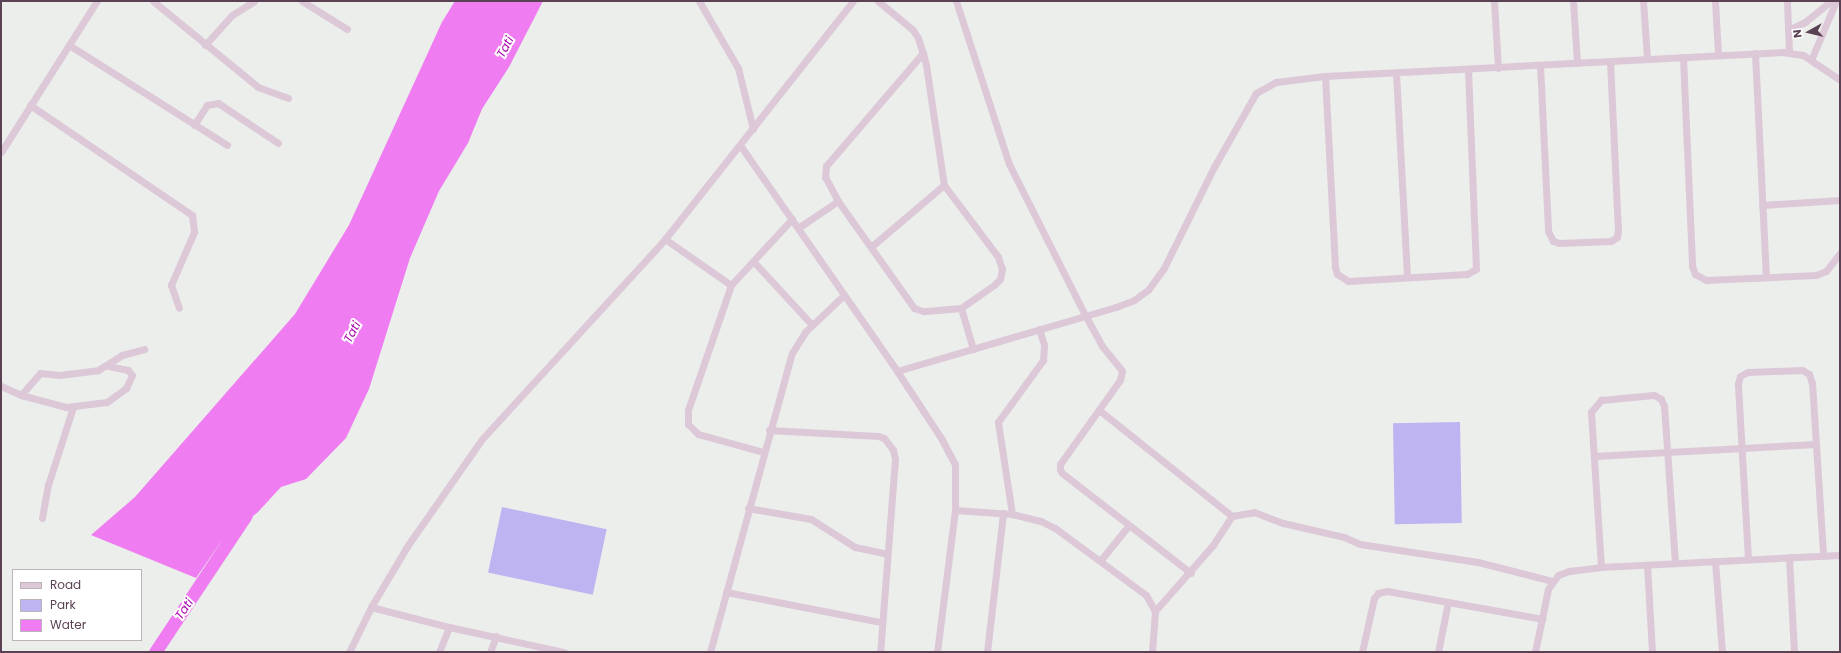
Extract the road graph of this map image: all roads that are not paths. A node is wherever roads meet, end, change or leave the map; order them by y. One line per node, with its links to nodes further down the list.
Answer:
1 (97, 1): 18 (street)
2 (153, 1): 19 (street)
3 (254, 1): 19 (street)
4 (302, 1): 16 (street)
5 (699, 1): 38 (street)
6 (853, 1): 38 (street)
7 (878, 1): 22 (street)
8 (956, 1): 59 (street)
9 (1494, 1): 30 (street)
10 (1573, 1): 28 (street)
11 (1643, 1): 25 (street)
12 (1715, 1): 23 (street)
13 (1787, 1): 17 (street)
14 (1831, 1): 17 (street)
15 (1836, 1): 27 (street)
16 (347, 29)
17 (1788, 30): 21 (street)
18 (69, 45): 36 (street); 37 (street)
19 (205, 45): 35 (street)
20 (1755, 52): 21 (street); 23 (street); 46 (street)
21 (1788, 52): 27 (street)
22 (923, 53): 43 (street); 45 (street)
23 (1718, 55): 24 (street)
24 (1682, 57): 25 (street); 53 (street)
25 (1647, 58): 26 (street)
26 (1610, 60): 28 (street); 29 (street)
27 (1812, 60): 34 (street)
28 (1577, 63): 29 (street)
29 (1540, 65): 30 (street)
30 (1498, 68): 31 (street)
31 (1468, 70): 32 (street); 54 (street)
32 (1396, 73): 33 (street); 54 (street)
33 (1325, 76): 54 (street); 59 (street)
34 (1840, 80)
35 (288, 98)
36 (30, 105): 42 (street); 57 (street)
37 (194, 125): 39 (street); 40 (street)
38 (753, 129): 41 (street)
39 (278, 143)
40 (227, 145)
41 (740, 145): 47 (street); 49 (street)
42 (1, 152)
43 (944, 185): 50 (street); 58 (street)
44 (1840, 200): 46 (street)
45 (838, 201): 48 (street); 50 (street)
46 (1762, 205): 53 (street)
47 (792, 220): 48 (street); 52 (street)
48 (798, 228): 56 (street)
49 (665, 239): 55 (street); 97 (street)
50 (872, 246): 58 (street)
51 (1840, 254): 53 (street)
52 (753, 260): 55 (street); 60 (street)
53 (1766, 276)
54 (1407, 277)
55 (731, 285): 73 (street)
56 (844, 295): 60 (street); 65 (street)
57 (179, 308)
58 (961, 308): 63 (street)
59 (1085, 315): 61 (street); 69 (street)
60 (812, 325): 70 (street)
61 (1039, 329): 63 (street); 79 (street)
62 (144, 349): 64 (street)
63 (973, 349): 65 (street)
64 (108, 366): 67 (street); 68 (street)
65 (897, 371): 77 (street)
66 (1, 386): 67 (street)
67 (20, 395): 68 (street)
68 (74, 407): 81 (street)
69 (1099, 410): 80 (street); 82 (street)
70 (769, 430): 73 (street); 83 (street)
71 (1816, 444): 72 (street); 72 (street); 85 (street)
72 (1742, 450): 74 (street); 87 (street)
73 (763, 452): 76 (street)
74 (1668, 452): 75 (street); 75 (street); 90 (street)
75 (1594, 456): 92 (street)
76 (748, 508): 83 (street); 95 (street)
77 (955, 510): 78 (street); 109 (street)
78 (1003, 513): 79 (street); 110 (street)
79 (1012, 514): 88 (street)
80 (1232, 516): 93 (street); 94 (street)
81 (42, 518)
82 (1129, 525): 88 (street); 93 (street)
83 (887, 554): 100 (street)
84 (1840, 555): 85 (street)
85 (1823, 556): 86 (street)
86 (1789, 557): 87 (street); 117 (street)
87 (1748, 559): 89 (street)
88 (1100, 561): 98 (street)
89 (1715, 562): 90 (street); 116 (street)
90 (1675, 563): 91 (street)
91 (1646, 565): 92 (street); 115 (street)
92 (1601, 567): 94 (street)
93 (1190, 573): 98 (street)
94 (1552, 581): 99 (street)
95 (726, 592): 100 (street); 107 (street)
96 (1448, 602): 99 (street); 112 (street); 113 (street)
97 (371, 607): 101 (street); 103 (street)
98 (1155, 611): 111 (street)
99 (1542, 619): 114 (street)
100 (881, 622): 108 (street)
101 (449, 627): 102 (street); 104 (street)
102 (496, 636): 105 (street); 106 (street)
103 (349, 652)
104 (439, 652)
105 (490, 652)
106 (564, 652)
107 (710, 652)
108 (880, 652)
109 (937, 652)
110 (986, 652)
111 (1152, 652)
112 (1362, 652)
113 (1438, 652)
114 (1535, 652)
115 (1652, 652)
116 (1722, 652)
117 (1794, 652)

